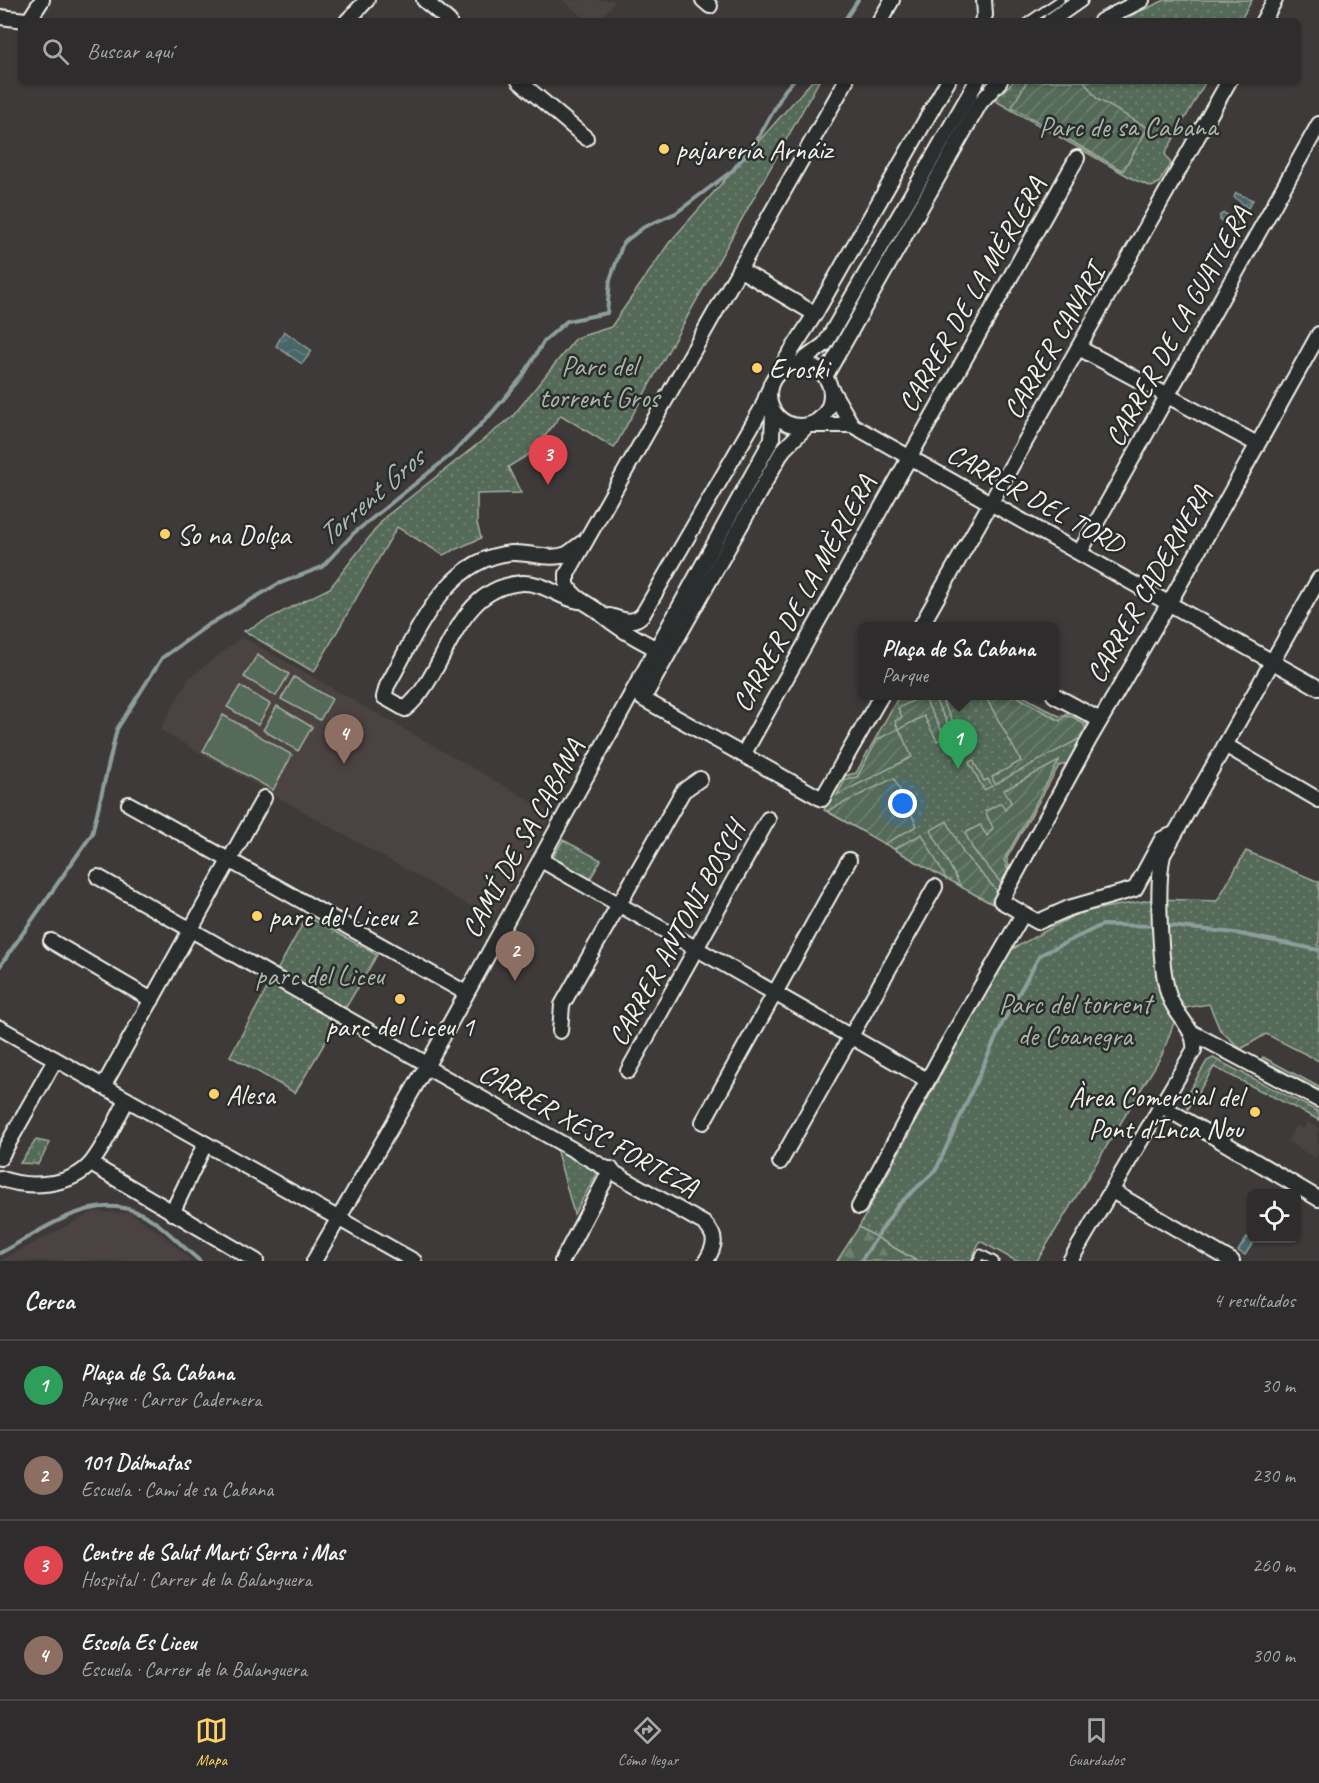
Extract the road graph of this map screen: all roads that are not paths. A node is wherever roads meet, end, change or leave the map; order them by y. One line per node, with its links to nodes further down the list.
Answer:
1 (42, 0): 11 (street)
2 (368, 0): 12 (street)
3 (424, 0): 13 (street)
4 (892, 0): 14 (street)
5 (984, 0): 15 (street)
6 (1080, 0): 9 (street)
7 (1142, 0): 18 (street)
8 (1275, 0): 19 (street)
9 (1066, 3): 16 (lane); 17 (street)
10 (0, 17): 20 (street)
11 (30, 18)
12 (350, 18)
13 (445, 18)
14 (882, 18)
15 (984, 18)
16 (1035, 18)
17 (1053, 18)
18 (1107, 18)
19 (1265, 18)
20 (18, 19)
21 (523, 84): 28 (street)
22 (844, 84): 30 (street)
23 (946, 84): 31 (street)
24 (975, 84): 33 (street)
25 (997, 84): 37 (street)
26 (1227, 84): 34 (street, CARRER CANARI)
27 (1319, 124): 39 (street, CARRER DE LA GUATLERA)
28 (586, 138)
29 (1077, 158): 46 (street, CARRER DE LA MÈRLERA)
30 (739, 268): 31 (street); 48 (street)
31 (815, 315): 36 (street)
32 (1319, 334): 45 (street, CARRER CADERNERA)
33 (825, 344): 35 (street); 37 (street)
34 (1079, 348): 39 (street); 47 (street, CARRER CANARI)
35 (798, 364): 36 (street); 37 (street)
36 (778, 372): 38 (street)
37 (828, 380): 41 (street); 42 (street)
38 (768, 392): 40 (street); 53 (street)
39 (1167, 395): 45 (street); 49 (street, CARRER DE LA GUATLERA)
40 (773, 413): 43 (street); 44 (street)
41 (809, 425): 42 (street, CARRER DEL TORD); 43 (street); 62 (street)
42 (852, 425): 46 (street, CARRER DEL TORD)
43 (790, 426): 44 (street)
44 (772, 439): 55 (street, CAMÍ DE SA CABANA)
45 (1257, 444): 52 (street, CARRER CADERNERA)
46 (908, 456): 47 (street, CARRER DEL TORD); 62 (street, CARRER DE LA MÈRLERA)
47 (990, 502): 49 (street, CARRER DEL TORD); 54 (street, CARRER CANARI)
48 (587, 540): 51 (street); 51 (street)
49 (1080, 552): 52 (street, CARRER DEL TORD)
50 (1319, 579): 56 (street)
51 (581, 602): 53 (street)
52 (1169, 602): 56 (street, CARRER DEL TORD); 60 (street, CARRER CADERNERA)
53 (599, 612): 55 (street)
54 (927, 622)
55 (655, 648): 69 (street, CAMÍ DE SA CABANA)
56 (1271, 661): 57 (street, CARRER DEL TORD); 61 (street)
57 (1319, 688)
58 (1059, 698): 60 (street)
59 (879, 700): 62 (street)
60 (1100, 720): 75 (street, CARRER CADERNERA)
61 (1225, 746): 65 (street); 68 (street)
62 (743, 755)
63 (699, 779): 74 (street)
64 (264, 798): 71 (street)
65 (1319, 800)
66 (129, 804): 71 (street)
67 (768, 819): 78 (street, CARRER ANTONI BOSCH)
68 (1174, 834): 75 (street); 83 (street)
69 (541, 860): 74 (street); 79 (street, CAMÍ DE SA CABANA)
70 (849, 860): 80 (street)
71 (229, 861): 76 (street); 79 (street)
72 (98, 877): 76 (street, CARRER XESC FORTEZA)
73 (935, 887): 85 (street)
74 (619, 905): 78 (street); 84 (street)
75 (1023, 914): 89 (street)
76 (192, 928): 81 (street); 87 (street, CARRER XESC FORTEZA)
77 (51, 941): 81 (street)
78 (697, 949): 80 (street); 88 (street, CARRER ANTONI BOSCH)
79 (466, 993): 87 (street, CAMÍ DE SA CABANA)
80 (774, 993): 85 (street); 94 (street)
81 (152, 1000): 90 (street)
82 (0, 1028): 86 (street)
83 (1189, 1030): 92 (street); 93 (street)
84 (560, 1031)
85 (851, 1037): 89 (street); 97 (street)
86 (55, 1060): 90 (street); 96 (street)
87 (426, 1065): 99 (street, CARRER XESC FORTEZA); 105 (street, CAMÍ DE SA CABANA)
88 (628, 1071)
89 (927, 1080): 103 (street)
90 (103, 1087): 91 (street)
91 (127, 1100): 95 (street); 98 (street)
92 (1319, 1100)
93 (1162, 1106): 101 (street); 102 (street)
94 (703, 1122)
95 (205, 1144): 104 (street); 105 (street)
96 (0, 1158)
97 (780, 1162)
98 (91, 1164): 100 (street); 104 (street)
99 (611, 1169): 109 (street); 110 (street, CARRER XESC FORTEZA)
100 (0, 1178)
101 (1112, 1191): 113 (street); 114 (street)
102 (1319, 1199)
103 (859, 1207)
104 (172, 1213): 106 (street)
105 (338, 1218): 107 (street, CAMÍ DE SA CABANA); 108 (street)
106 (256, 1261)
107 (314, 1261)
108 (414, 1261)
109 (561, 1261)
110 (706, 1261)
111 (977, 1261): 112 (lane)
112 (994, 1261)
113 (1070, 1261)
114 (1232, 1261)

